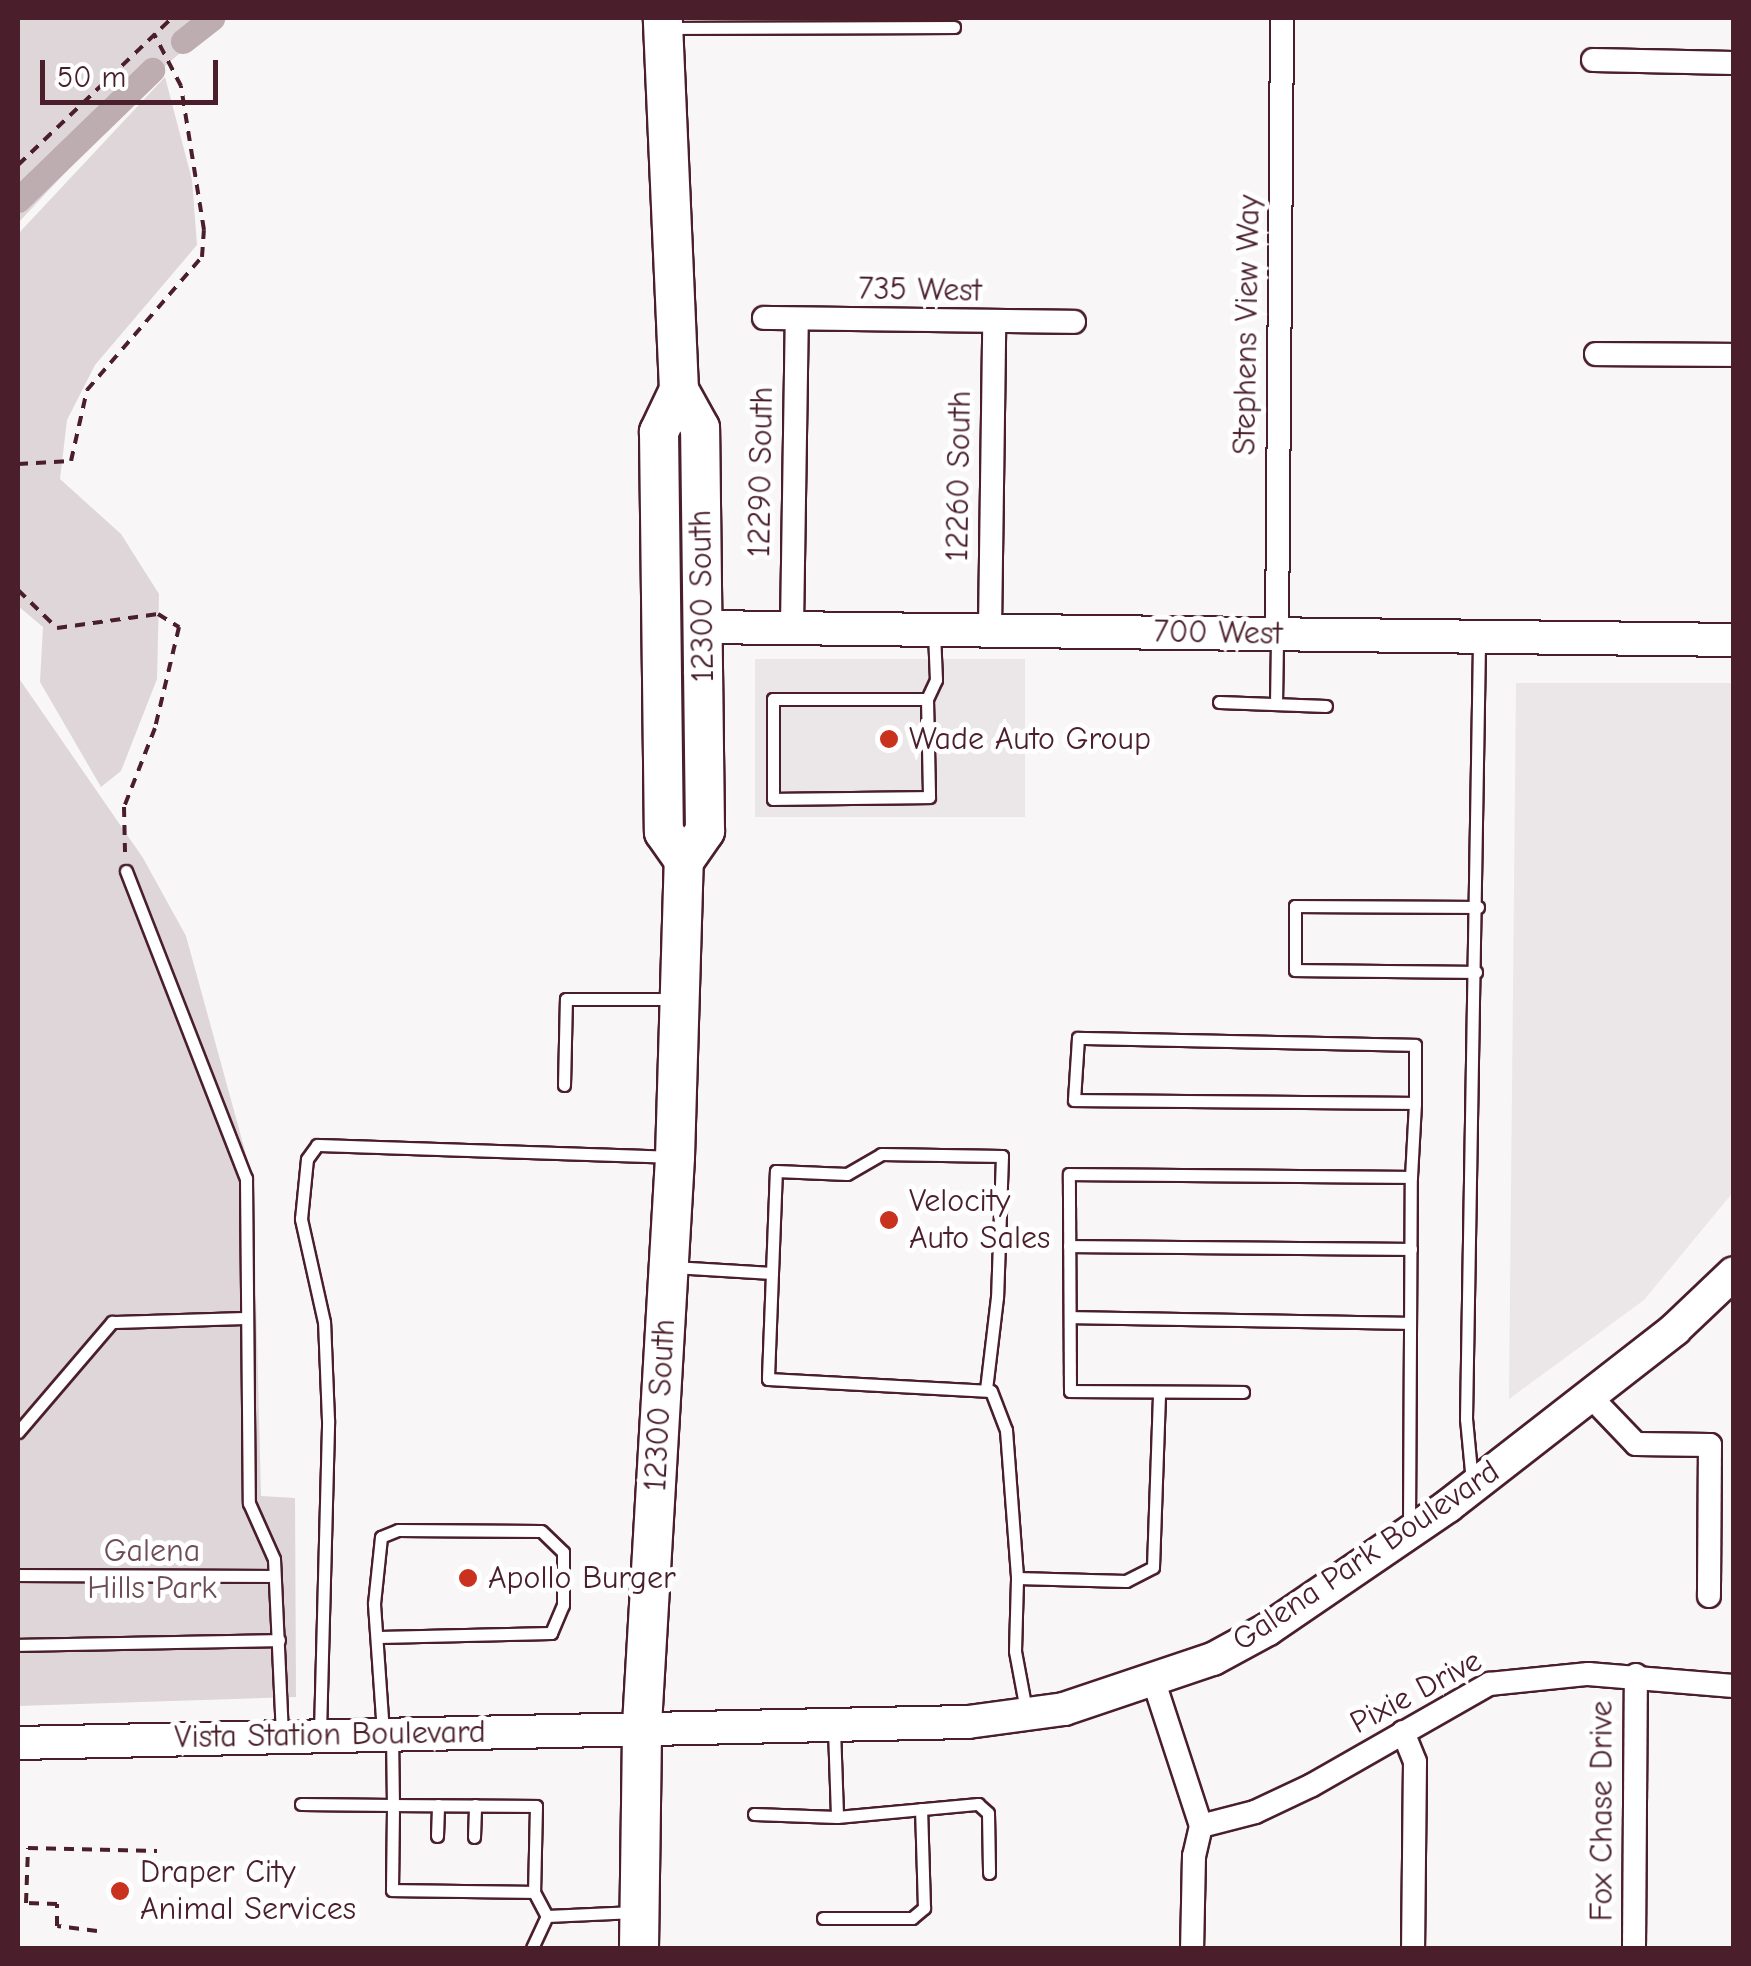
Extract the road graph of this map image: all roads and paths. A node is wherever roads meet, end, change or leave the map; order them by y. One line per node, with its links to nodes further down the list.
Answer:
1 (172, 18): 5 (path)
2 (1282, 18): 22 (street, Stephens View Way)
3 (664, 23): 4 (lane); 15 (main road, 12300 South)
4 (954, 27)
5 (154, 34): 8 (path); 16 (path)
6 (1593, 60): 7 (street)
7 (1734, 63)
8 (18, 165)
9 (764, 318): 10 (street, 735 West)
10 (797, 320): 12 (street, 735 West); 19 (street, 12290 South)
11 (1074, 322): 12 (street, 735 West)
12 (994, 324): 21 (street, 12260 South)
13 (1596, 354): 14 (street)
14 (1734, 355)
15 (679, 390): 18 (main road, 12300 South); 29 (main road, 12300 South)
16 (18, 464)
17 (18, 590): 30 (path)
18 (702, 626): 19 (street, 700 West); 29 (main road, 12300 South)
19 (792, 626): 20 (street, 700 West)
20 (934, 628): 21 (street, 700 West); 25 (lane)
21 (990, 629): 22 (street, 700 West)
22 (1277, 634): 23 (street, 700 West); 27 (lane)
23 (1479, 636): 24 (street, 700 West); 31 (lane)
24 (1734, 640)
25 (927, 699): 25 (lane)
26 (1219, 702): 27 (lane)
27 (1276, 704): 28 (lane)
28 (1326, 706)
29 (684, 861): 33 (main road, 12300 South)
30 (126, 870): 44 (lane)
31 (1478, 907): 32 (lane); 32 (lane)
32 (1476, 972): 51 (lane)
33 (681, 1000): 34 (lane); 36 (main road, 12300 South)
34 (564, 1085)
35 (1415, 1103): 35 (lane); 37 (lane)
36 (675, 1157): 40 (main road, 12300 South); 69 (lane)
37 (1411, 1176): 38 (lane); 39 (lane)
38 (1068, 1246): 39 (lane); 43 (lane)
39 (1411, 1248): 45 (lane)
40 (668, 1267): 41 (lane); 65 (main road, 12300 South)
41 (772, 1273): 46 (lane); 46 (lane)
42 (1734, 1273): 49 (street, Galena Park Boulevard)
43 (1070, 1317): 45 (lane); 47 (lane)
44 (248, 1318): 50 (lane); 54 (lane)
45 (1410, 1323): 52 (lane)
46 (986, 1388): 55 (lane)
47 (1159, 1392): 48 (lane); 55 (lane)
48 (1242, 1392)
49 (1590, 1396): 51 (street, Galena Park Boulevard); 56 (street)
50 (18, 1432)
51 (1472, 1487): 52 (street, Galena Park Boulevard)
52 (1409, 1533): 61 (street, Galena Park Boulevard)
53 (18, 1575): 54 (lane)
54 (274, 1576): 58 (lane)
55 (1016, 1578): 63 (lane)
56 (1708, 1596)
57 (379, 1637): 57 (lane); 67 (lane)
58 (279, 1640): 59 (lane); 68 (lane)
59 (18, 1644)
60 (1636, 1675): 62 (street, Pixie Drive); 66 (street, Pixie Drive); 95 (street, Fox Chase Drive)
61 (1153, 1679): 63 (street, Galena Park Boulevard); 78 (street)
62 (1734, 1686)
63 (1026, 1715): 64 (street, Galena Park Boulevard)
64 (834, 1724): 65 (street, Galena Park Boulevard); 77 (lane)
65 (642, 1726): 67 (street, Vista Station Boulevard); 91 (main road, 12300 South)
66 (1403, 1732): 78 (street, Pixie Drive); 94 (street)
67 (388, 1733): 69 (street, Vista Station Boulevard); 72 (lane)
68 (282, 1734): 69 (street, Vista Station Boulevard); 70 (street, Vista Station Boulevard)
69 (320, 1734)
70 (18, 1744)
71 (301, 1804): 72 (lane)
72 (392, 1805): 73 (lane); 85 (lane)
73 (438, 1805): 74 (lane); 79 (lane)
74 (475, 1805): 80 (lane); 87 (lane)
75 (921, 1809): 77 (lane); 82 (lane); 89 (lane)
76 (754, 1814): 77 (lane)
77 (837, 1817)
78 (1202, 1826): 93 (street)
79 (438, 1836)
80 (474, 1837)
81 (157, 1850): 90 (path)
82 (988, 1873)
83 (474, 1874): 86 (lane)
84 (437, 1875): 85 (lane)
85 (437, 1891): 86 (lane)
86 (473, 1891): 87 (lane)
87 (534, 1892): 88 (lane)
88 (546, 1916): 91 (lane); 92 (lane)
89 (823, 1918)
90 (97, 1930)
91 (639, 1930)
92 (532, 1948)
93 (1192, 1948)
94 (1413, 1948)
95 (1634, 1948)

